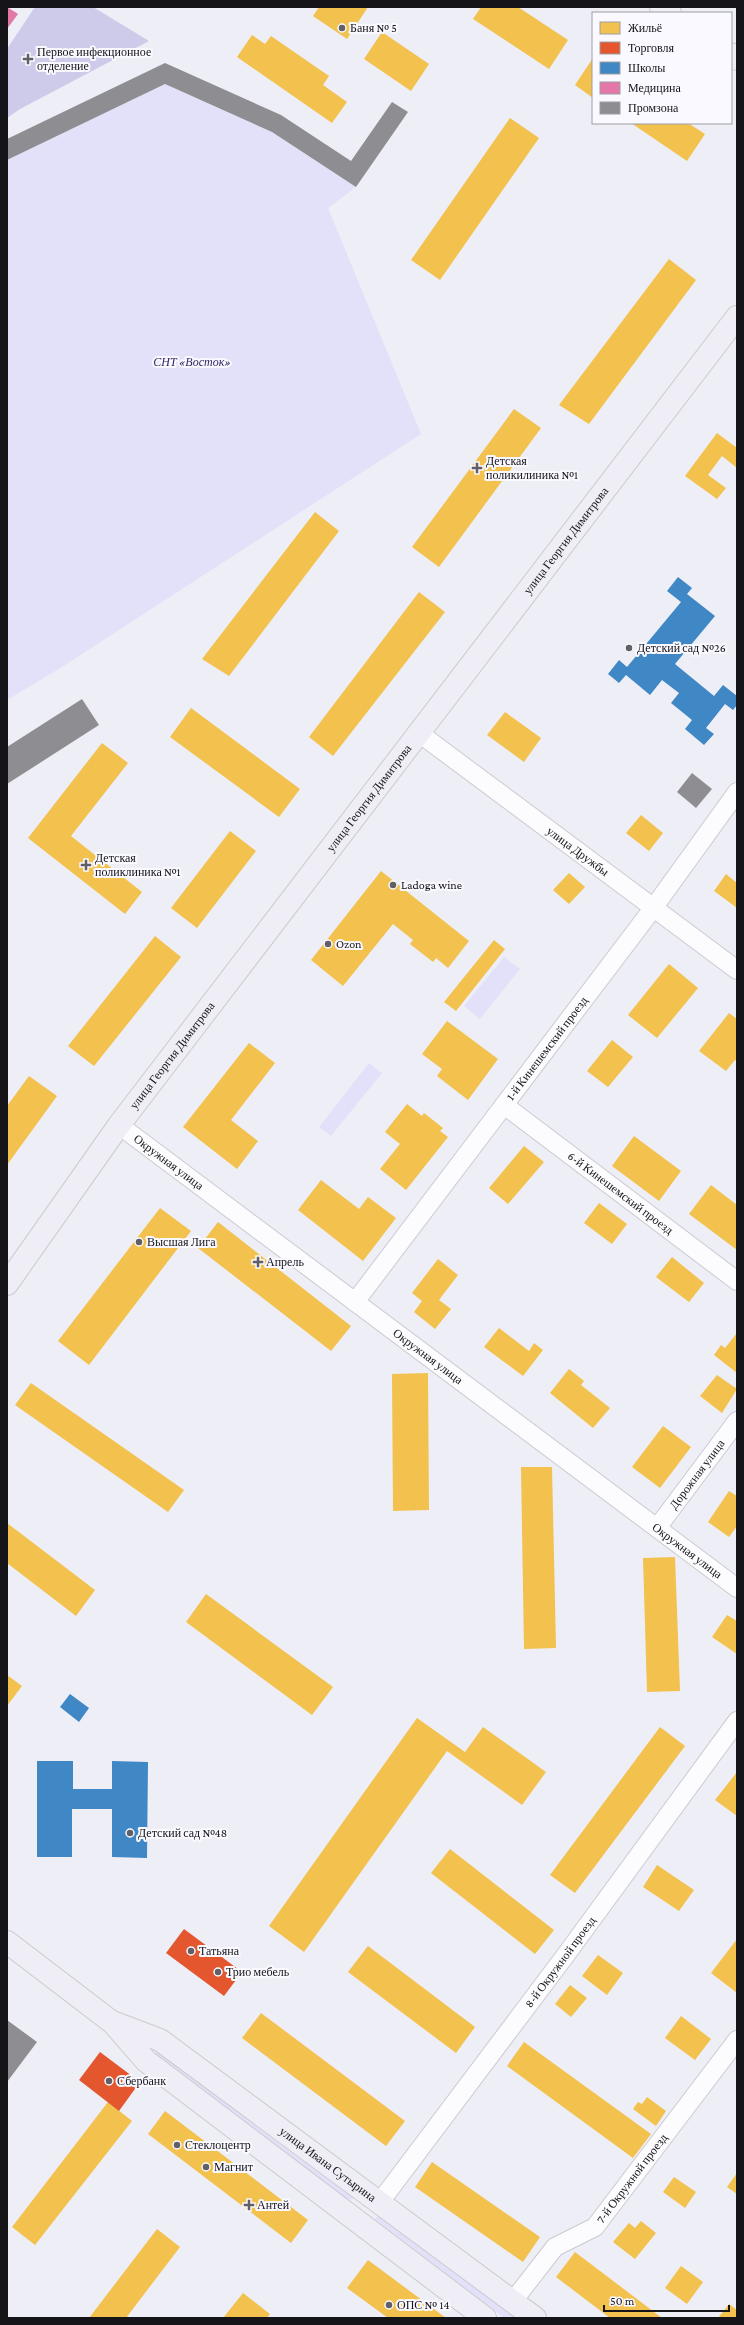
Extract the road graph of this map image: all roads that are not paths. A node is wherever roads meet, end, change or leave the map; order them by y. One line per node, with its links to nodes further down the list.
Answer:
1 (737, 317): 2 (main road, улица Георгия Димитрова)
2 (419, 733): 4 (street, улица Дружбы); 7 (main road, улица Георгия Димитрова)
3 (737, 792): 4 (street, 1-й Кинешемский проезд)
4 (654, 907): 5 (street, улица Дружбы); 6 (street, 1-й Кинешемский проезд)
5 (737, 970)
6 (504, 1106): 8 (street, 6-й Кинешемский проезд); 10 (street, 1-й Кинешемский проезд)
7 (119, 1125): 9 (main road, улица Георгия Димитрова); 10 (street, Окружная улица)
8 (737, 1281)
9 (7, 1284)
10 (355, 1302): 12 (street, Окружная улица)
11 (737, 1421): 12 (street, Дорожная улица)
12 (657, 1528): 13 (street, Окружная улица)
13 (737, 1588)
14 (737, 1722): 18 (street, 8-й Окружной проезд)
15 (7, 1942): 16 (main road, улица Ивана Сутырина)
16 (113, 2022): 18 (main road, улица Ивана Сутырина); 19 (main road, улица Ивана Сутырина)
17 (737, 2040): 20 (street, 7-й Окружной проезд)
18 (380, 2202): 19 (main road); 20 (main road, улица Ивана Сутырина)
19 (362, 2225): 21 (main road, улица Ивана Сутырина)
20 (513, 2301): 22 (main road, улица Ивана Сутырина)
21 (485, 2318)
22 (535, 2318)

